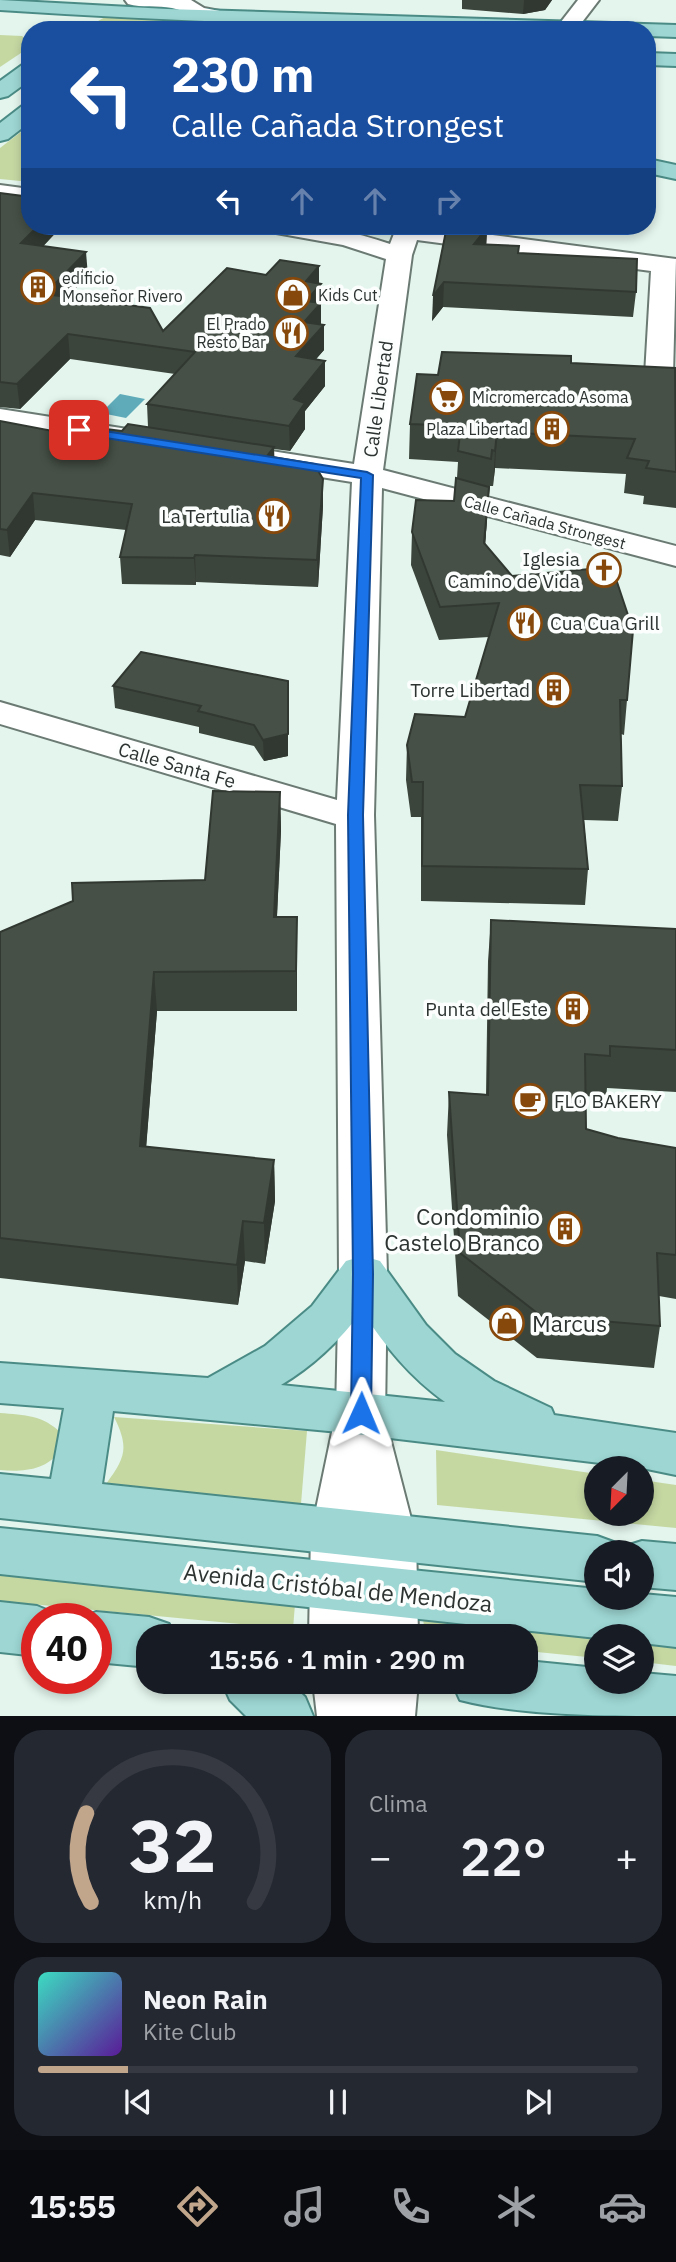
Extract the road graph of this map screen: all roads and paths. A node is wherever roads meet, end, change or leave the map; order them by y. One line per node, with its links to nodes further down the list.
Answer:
1 (135, 0): 3 (street)
2 (589, 0): 9 (street)
3 (180, 1): 6 (street)
4 (0, 4): 5 (main road)
5 (110, 5): 6 (main road); 7 (main road)
6 (218, 16): 8 (main road)
7 (90, 21)
8 (363, 21)
9 (572, 21)
10 (656, 30): 11 (main road)
11 (676, 31)
12 (656, 59): 13 (main road)
13 (676, 60)
14 (21, 77): 15 (main road)
15 (0, 92)
16 (21, 118): 17 (main road)
17 (0, 134)
18 (656, 147): 19 (main road)
19 (676, 151)
20 (656, 168): 21 (main road)
21 (676, 173)
22 (0, 192): 23 (street)
23 (21, 195)
24 (330, 235): 25 (street)
25 (405, 237): 26 (street); 31 (street, Calle Libertad)
26 (670, 266): 27 (street)
27 (659, 374)
28 (0, 418): 29 (street)
29 (163, 444)
30 (231, 454): 31 (street, Calle Cañada Strongest)
31 (367, 475): 32 (street, Calle Cañada Strongest); 34 (street, Calle Libertad)
32 (676, 556)
33 (0, 713): 34 (street, Calle Santa Fe)
34 (355, 815): 35 (street, Calle Libertad)
35 (363, 1274): 38 (main road); 39 (street, Calle Libertad); 40 (main road)
36 (0, 1383): 37 (main road)
37 (92, 1389): 38 (main road); 43 (main road)
38 (217, 1398): 39 (main road)
39 (361, 1413): 40 (main road); 44 (street); 45 (street)
40 (568, 1437): 41 (main road)
41 (676, 1454)
42 (0, 1496): 43 (main road)
43 (73, 1505): 44 (main road)
44 (337, 1533): 45 (main road); 50 (street)
45 (390, 1538): 47 (main road); 51 (street)
46 (0, 1551): 50 (main road, Avenida Cristóbal de Mendoza)
47 (584, 1558)
48 (654, 1565): 49 (main road)
49 (676, 1567)
50 (336, 1612): 51 (main road, Avenida Cristóbal de Mendoza)
51 (390, 1614): 52 (main road, Avenida Cristóbal de Mendoza)
52 (676, 1622)
53 (0, 1628): 54 (main road)
54 (21, 1630)
55 (112, 1639): 56 (main road)
56 (136, 1641)
57 (538, 1690): 61 (main road)
58 (262, 1694): 62 (main road)
59 (342, 1694): 63 (street)
60 (389, 1694): 64 (street)
61 (647, 1705)
62 (285, 1716)
63 (345, 1716)
64 (387, 1716)

